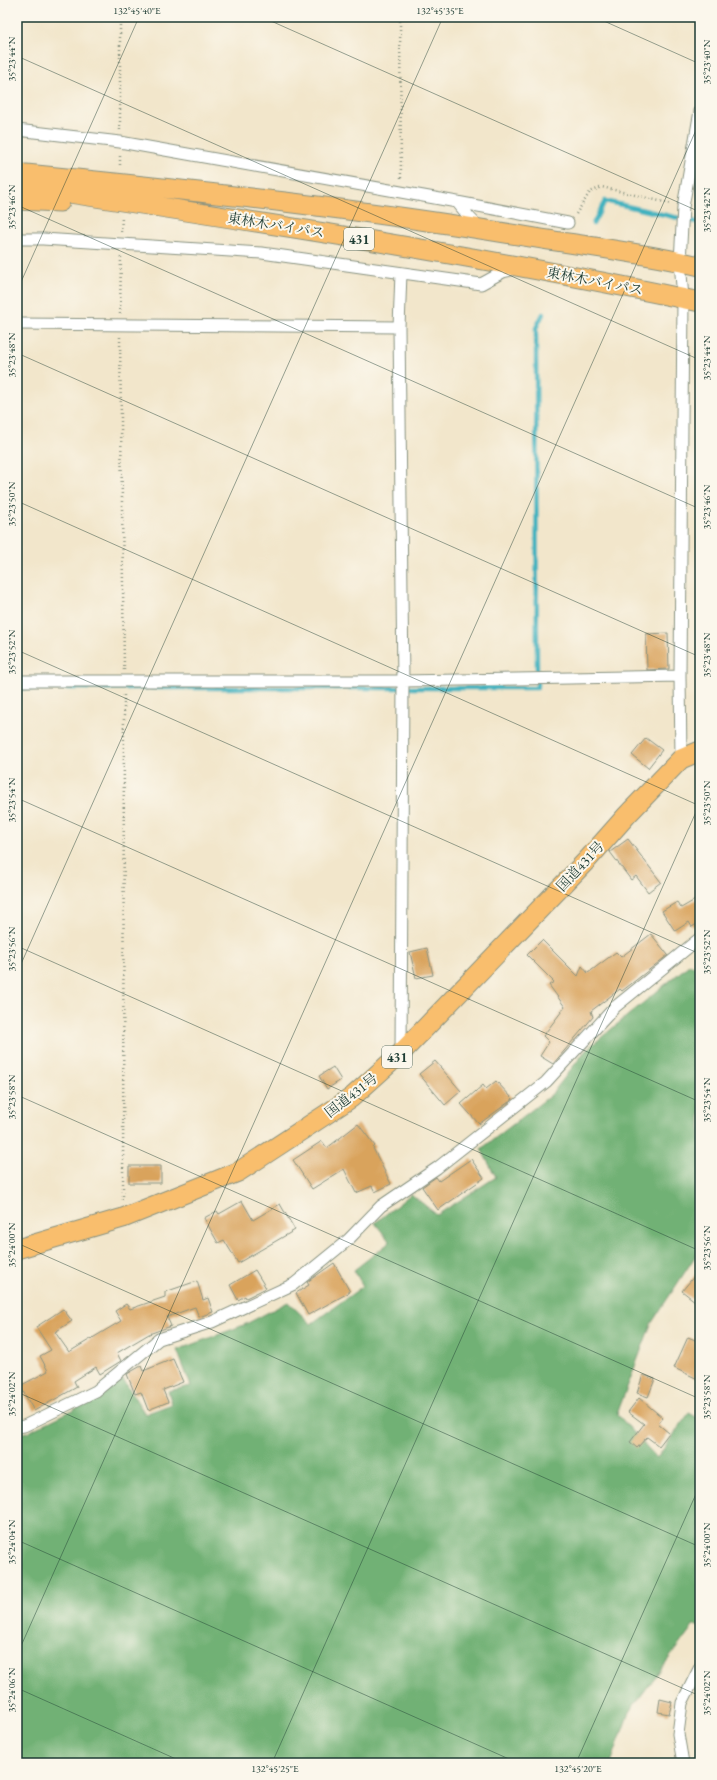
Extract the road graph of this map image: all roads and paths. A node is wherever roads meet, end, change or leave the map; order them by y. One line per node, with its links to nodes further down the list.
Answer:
1 (120, 17): 5 (path)
2 (400, 17): 11 (path)
3 (700, 111): 14 (street)
4 (17, 130): 5 (street)
5 (120, 142): 7 (path); 11 (street)
6 (17, 163): 10 (highway)
7 (120, 165)
8 (17, 173): 10 (highway, 東林木バイパス / 431)
9 (17, 185): 16 (highway, 東林木バイパス / 431)
10 (164, 188): 19 (highway, 東林木バイパス / 431)
11 (401, 192): 13 (street)
12 (17, 200): 16 (highway)
13 (457, 202): 18 (street); 19 (street)
14 (683, 206): 15 (path); 18 (path); 23 (street)
15 (700, 211)
16 (215, 215): 25 (highway, 東林木バイパス / 431)
17 (122, 218): 20 (path)
18 (568, 223)
19 (481, 228): 23 (highway, 東林木バイパス / 431)
20 (121, 233)
21 (17, 239): 26 (street)
22 (121, 256): 29 (path)
23 (680, 262): 24 (highway, 東林木バイパス / 431); 27 (street)
24 (700, 266)
25 (524, 267): 26 (street); 27 (highway, 東林木バイパス / 431)
26 (401, 273): 30 (street)
27 (692, 300): 31 (street)
28 (17, 324): 29 (street)
29 (120, 326): 30 (street); 33 (path)
30 (399, 327): 34 (street)
31 (680, 676): 34 (street); 36 (street)
32 (17, 681): 33 (street)
33 (124, 681): 34 (street); 39 (path)
34 (403, 681): 38 (street)
35 (700, 751): 36 (highway, 国道431号 / 431)
36 (681, 759): 38 (highway, 国道431号 / 431)
37 (700, 938): 41 (street)
38 (401, 1053): 39 (highway, 国道431号 / 431)
39 (123, 1218): 40 (highway, 国道431号 / 431)
40 (17, 1249)
41 (17, 1427)
42 (700, 1667): 43 (street)
43 (683, 1763)

